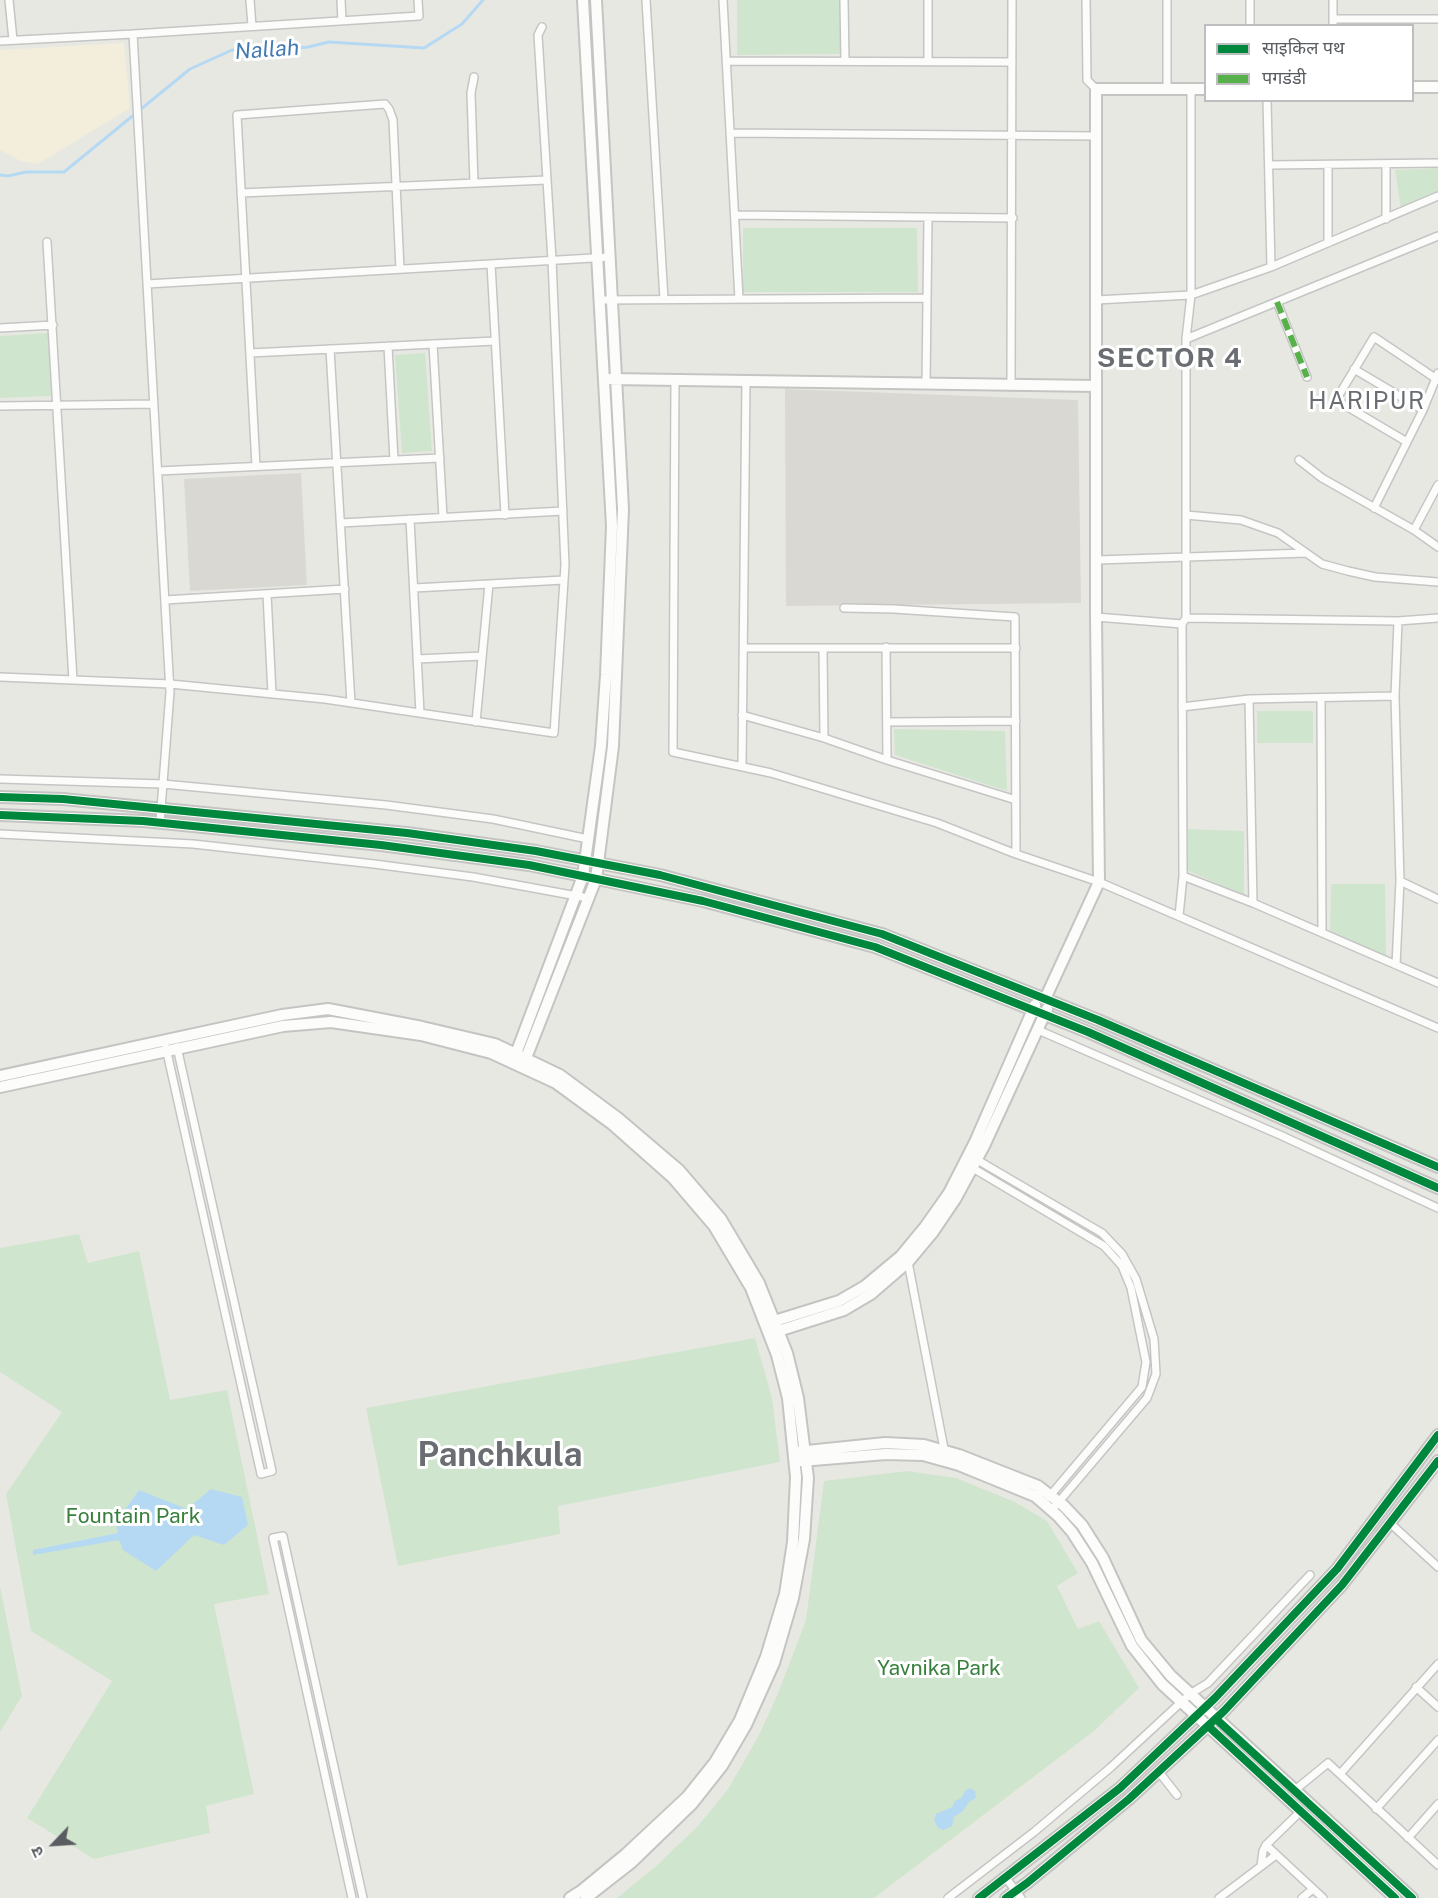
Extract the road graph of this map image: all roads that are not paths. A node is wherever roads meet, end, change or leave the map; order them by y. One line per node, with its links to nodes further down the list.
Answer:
1 (9, 0): 24 (street)
2 (250, 0): 20 (street)
3 (341, 0): 17 (street)
4 (418, 0): 17 (street)
5 (583, 0): 57 (street)
6 (596, 0): 56 (street)
7 (646, 0): 67 (street)
8 (723, 0): 27 (street)
9 (844, 0): 25 (street)
10 (928, 0): 26 (street)
11 (1012, 0): 28 (street)
12 (1086, 0): 32 (street)
13 (1167, 0): 33 (street)
14 (1250, 0): 19 (street)
15 (1333, 0): 18 (street)
16 (1438, 19): 18 (street)
17 (342, 21): 20 (street)
18 (1333, 22)
19 (1250, 24)
20 (252, 26): 22 (street)
21 (542, 27): 44 (street)
22 (133, 34): 24 (street); 63 (street)
23 (0, 40): 24 (street)
24 (13, 40)
25 (845, 61): 26 (street); 27 (street)
26 (928, 61): 28 (street)
27 (726, 62): 37 (street)
28 (1012, 62): 38 (street)
29 (474, 77): 45 (street)
30 (1414, 87): 31 (street)
31 (1438, 87)
32 (1096, 89): 33 (street); 39 (street)
33 (1167, 89): 34 (street)
34 (1191, 89): 35 (street); 64 (street)
35 (1204, 89)
36 (1267, 102): 42 (street)
37 (731, 133): 38 (street); 49 (street)
38 (1012, 136): 39 (street); 51 (street)
39 (1096, 136): 70 (street)
40 (1438, 163): 41 (street)
41 (1386, 164): 43 (street); 52 (street)
42 (1269, 165): 43 (street); 60 (street)
43 (1328, 165): 55 (street)
44 (547, 180): 45 (street); 58 (street)
45 (474, 183): 46 (street)
46 (396, 186): 47 (street); 47 (street); 61 (street)
47 (241, 193): 62 (street)
48 (1438, 196): 52 (street)
49 (736, 215): 50 (street); 68 (street)
50 (928, 217): 51 (street); 65 (street)
51 (1013, 218): 87 (street)
52 (1386, 219): 55 (street)
53 (1438, 236): 71 (street)
54 (47, 242): 72 (street)
55 (1328, 243): 60 (street)
56 (610, 257): 57 (street); 66 (street)
57 (598, 258): 58 (street); 69 (street)
58 (552, 260): 59 (street); 102 (street)
59 (491, 264): 61 (street); 75 (street)
60 (1271, 267): 64 (street)
61 (400, 269): 62 (street)
62 (246, 278): 63 (street); 79 (street)
63 (147, 284): 89 (street)
64 (1191, 295): 70 (street); 74 (street)
65 (926, 298): 68 (street); 86 (street)
66 (612, 299): 67 (street); 69 (street); 83 (street)
67 (663, 299): 68 (street)
68 (739, 299)
69 (600, 300): 83 (street)
70 (1096, 300): 88 (street)
71 (1277, 302): 74 (street); 81 (street)
72 (53, 325): 73 (street); 90 (street)
73 (0, 328)
74 (1186, 339): 104 (street)
75 (495, 341): 76 (street); 103 (street)
76 (434, 344): 77 (street); 94 (street)
77 (388, 346): 78 (street); 95 (street)
78 (330, 349): 79 (street); 97 (street)
79 (250, 353): 98 (street)
80 (1354, 369): 82 (street); 92 (street); 93 (street)
81 (1307, 377)
82 (1437, 378): 92 (street)
83 (610, 379): 84 (street); 156 (street); 159 (street)
84 (675, 380): 85 (street); 147 (street)
85 (746, 381): 86 (street); 126 (street)
86 (926, 384): 87 (street)
87 (1011, 386): 88 (street)
88 (1096, 386): 112 (street)
89 (154, 404): 90 (street); 99 (street)
90 (57, 405): 91 (street); 132 (street)
91 (0, 406)
92 (1423, 410): 93 (street)
93 (1407, 442): 101 (street)
94 (440, 458): 95 (street); 105 (street)
95 (394, 460): 97 (street)
96 (1299, 460): 101 (street)
97 (337, 462): 98 (street); 107 (street)
98 (256, 466): 99 (street)
99 (158, 471): 119 (street)
100 (1438, 485): 108 (street)
101 (1374, 508): 108 (street)
102 (563, 511): 103 (street); 113 (street)
103 (505, 514): 105 (street)
104 (1186, 515): 110 (street); 111 (street)
105 (443, 517): 106 (street)
106 (410, 519): 107 (street); 116 (street)
107 (341, 522): 117 (street)
108 (1414, 530): 109 (street)
109 (1438, 547)
110 (1306, 553): 111 (street); 114 (street)
111 (1186, 557): 112 (street); 123 (street)
112 (1098, 560): 121 (street)
113 (564, 580): 115 (street); 143 (street)
114 (1438, 582)
115 (489, 584): 116 (street); 129 (street)
116 (414, 588): 130 (street)
117 (345, 590): 118 (street); 138 (street)
118 (267, 594): 119 (street); 134 (street)
119 (165, 600): 133 (street)
120 (844, 608): 128 (street)
121 (1096, 617): 123 (street); 164 (street)
122 (1438, 618): 124 (street)
123 (1184, 621): 124 (street); 139 (street)
124 (1398, 621): 135 (street)
125 (886, 647): 127 (street); 128 (street); 144 (street)
126 (744, 648): 127 (street); 141 (street)
127 (823, 648): 145 (street)
128 (1016, 648): 142 (street)
129 (482, 656): 130 (street); 143 (street)
130 (417, 659): 140 (street)
131 (0, 677): 132 (street)
132 (73, 680): 133 (street)
133 (170, 684): 134 (street); 149 (street)
134 (272, 694): 138 (street)
135 (1395, 696): 136 (street); 163 (street)
136 (1321, 698): 137 (street); 170 (street)
137 (1249, 699): 139 (street); 168 (street)
138 (351, 703): 140 (street)
139 (1182, 707): 161 (street)
140 (420, 713): 143 (street)
141 (742, 715): 145 (street); 147 (street)
142 (1016, 721): 144 (street); 151 (street)
143 (476, 722)
144 (887, 722): 146 (street)
145 (824, 738): 146 (street)
146 (887, 760): 151 (street)
147 (742, 766): 157 (street)
148 (0, 779): 149 (street)
149 (163, 784): 152 (street); 156 (street)
150 (0, 797): 152 (street)
151 (1016, 800): 157 (street)
152 (161, 808): 154 (street); 158 (street)
153 (0, 815): 154 (street)
154 (160, 822): 160 (street)
155 (0, 834): 165 (street)
156 (588, 839): 158 (street)
157 (1016, 855): 164 (street)
158 (585, 860): 159 (street); 160 (street)
159 (598, 863): 162 (street); 173 (street)
160 (583, 876): 162 (street); 165 (street)
161 (1183, 876): 168 (street); 169 (street)
162 (596, 879): 166 (street); 174 (street)
163 (1400, 881): 167 (street); 171 (street)
164 (1099, 882): 169 (street); 173 (street)
165 (576, 895): 166 (street); 179 (street)
166 (588, 898): 179 (street)
167 (1438, 899)
168 (1253, 903): 170 (street)
169 (1179, 916): 176 (street)
170 (1322, 933): 171 (street)
171 (1396, 965): 172 (street)
172 (1438, 983)
173 (1044, 999): 174 (street); 175 (street); 183 (street)
174 (1033, 1010): 175 (street); 182 (street)
175 (1044, 1015): 177 (street); 184 (street)
176 (1438, 1028)
177 (1038, 1030): 182 (street); 185 (street)
178 (171, 1045): 178 (street); 179 (street); 180 (street); 181 (street)
179 (520, 1060): 188 (street)
180 (0, 1076)
181 (0, 1087)
182 (970, 1161): 186 (street); 187 (street); 194 (street); 194 (street)
183 (1438, 1167)
184 (1438, 1188)
185 (1438, 1208)
186 (908, 1248): 187 (street); 188 (street)
187 (908, 1262): 188 (street); 190 (street)
188 (771, 1328): 191 (street)
189 (1438, 1435): 206 (street)
190 (944, 1450): 191 (street); 193 (street); 194 (street)
191 (800, 1456): 193 (street); 226 (street); 227 (street)
192 (1438, 1461): 195 (street)
193 (948, 1462): 194 (street)
194 (1051, 1503): 204 (street)
195 (1390, 1523): 198 (street); 207 (street)
196 (286, 1548): 197 (street); 197 (street); 199 (street)
197 (276, 1551): 201 (street)
198 (1438, 1567)
199 (292, 1575): 201 (street); 225 (street)
200 (1310, 1575): 204 (street)
201 (282, 1577): 224 (street)
202 (1438, 1664): 203 (street)
203 (1416, 1687): 205 (street); 210 (street)
204 (1186, 1698): 206 (street); 228 (street)
205 (1438, 1707)
206 (1200, 1712): 207 (street); 221 (street)
207 (1212, 1723): 209 (street); 211 (street); 215 (street)
208 (1438, 1740): 214 (street)
209 (1159, 1772): 212 (street); 223 (street)
210 (1340, 1774): 211 (street); 214 (street)
211 (1295, 1790): 235 (street)
212 (1177, 1795)
213 (1438, 1805): 216 (street)
214 (1376, 1809): 216 (street)
215 (1300, 1811): 217 (street); 234 (street)
216 (1408, 1838): 219 (street)
217 (1266, 1845): 218 (street); 220 (street)
218 (1276, 1855): 220 (street); 222 (street)
219 (1438, 1865)
220 (1261, 1866): 231 (street)
221 (1006, 1878): 223 (street); 229 (street)
222 (1313, 1889): 232 (street); 233 (street)
223 (1019, 1894): 230 (street)
224 (352, 1898)
225 (363, 1898)
226 (570, 1898)
227 (586, 1898)
228 (948, 1898)
229 (979, 1898)
230 (1006, 1898)
231 (1218, 1898)
232 (1302, 1898)
233 (1323, 1898)
234 (1395, 1898)
235 (1412, 1898)

